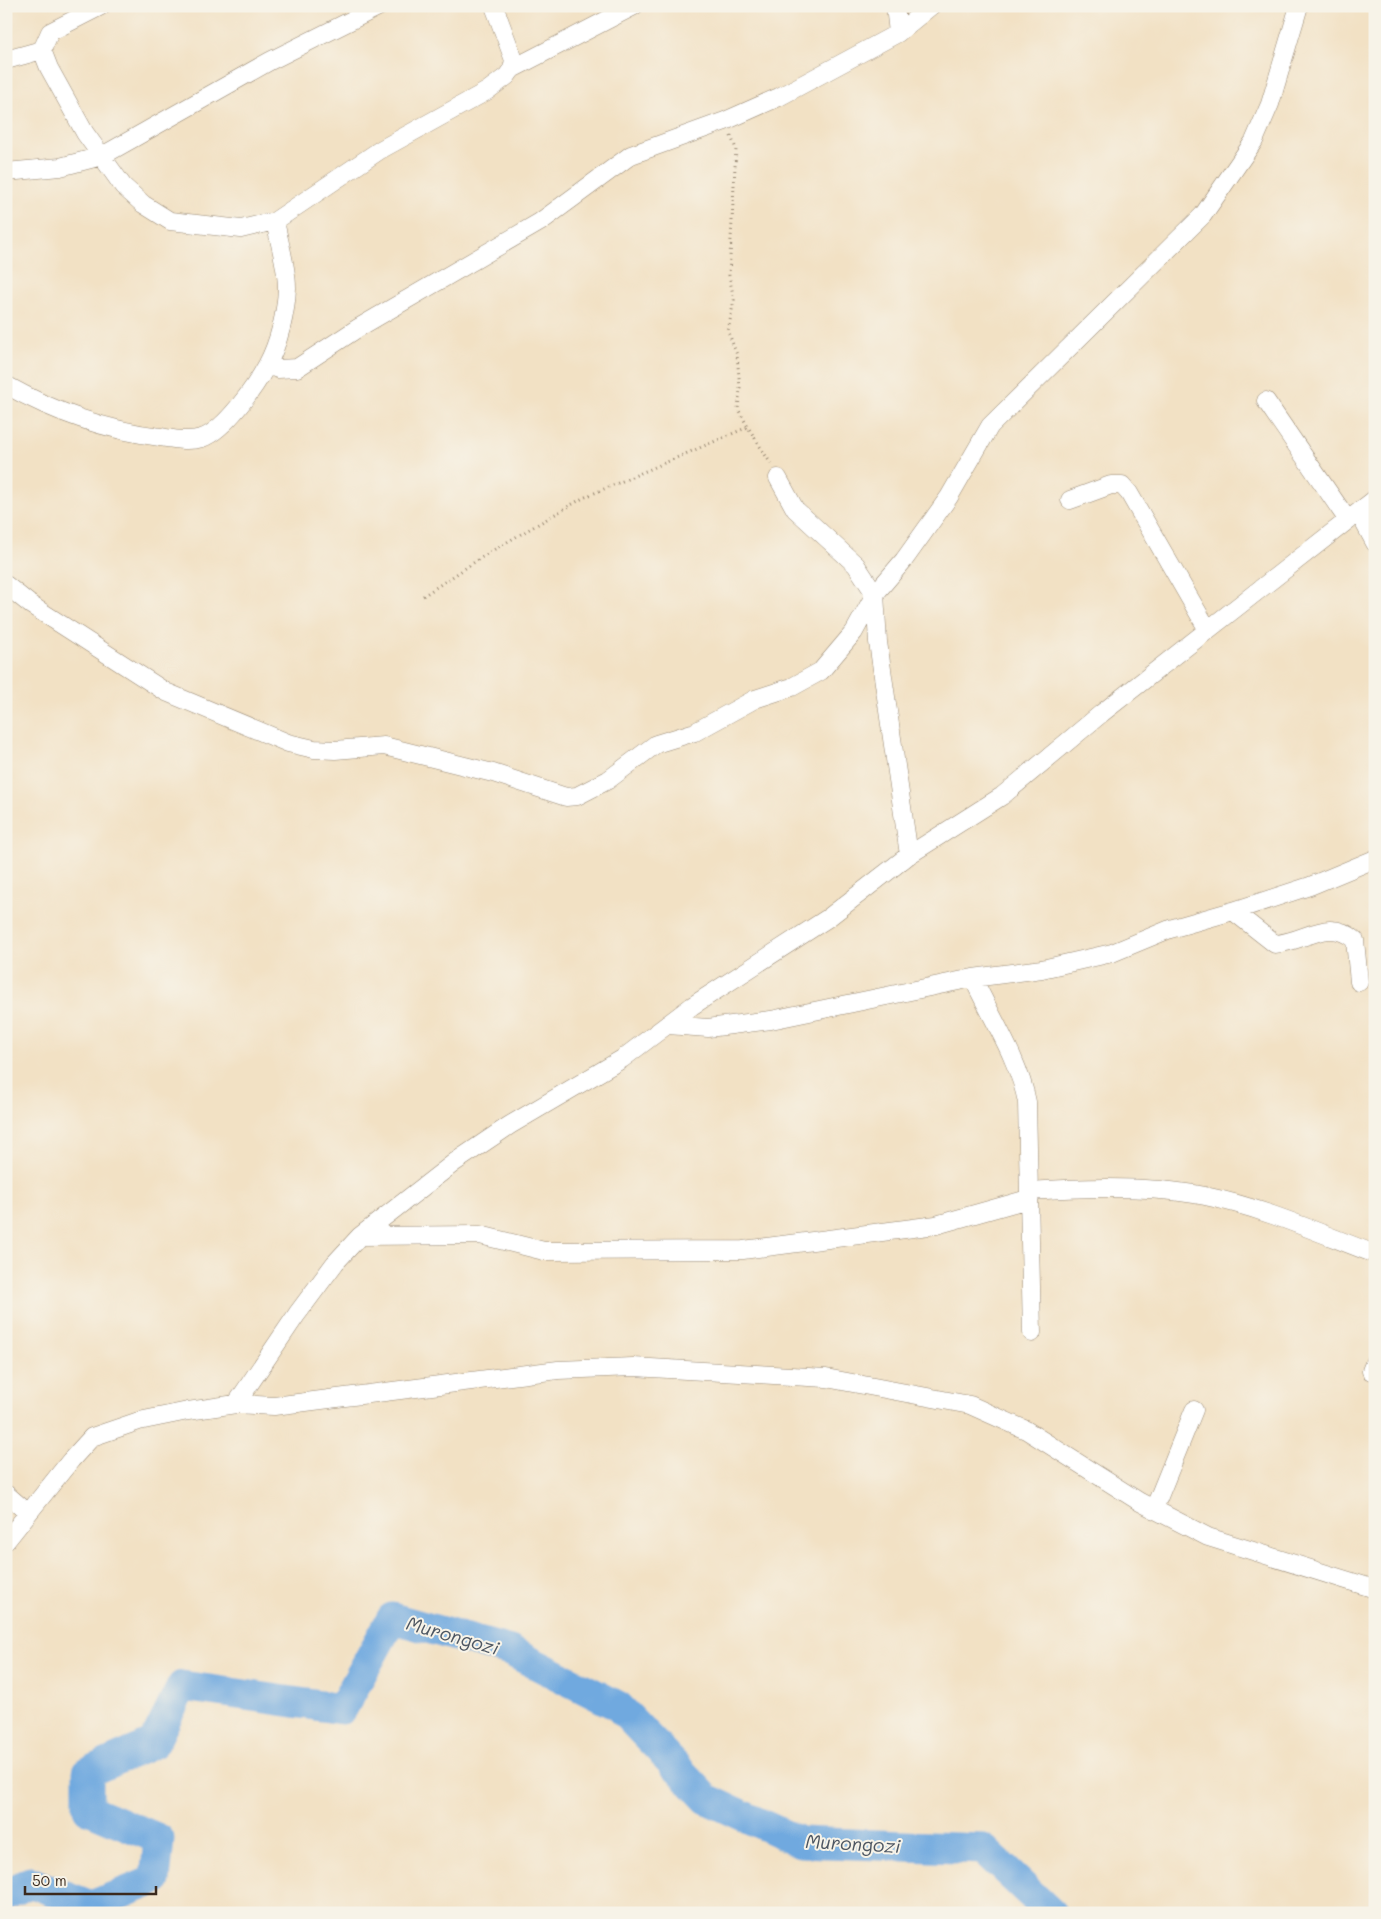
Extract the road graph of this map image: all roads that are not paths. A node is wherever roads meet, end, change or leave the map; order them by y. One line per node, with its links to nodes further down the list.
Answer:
1 (101, 6): 9 (street)
2 (380, 6): 12 (street)
3 (494, 6): 11 (street)
4 (634, 6): 11 (street)
5 (895, 6): 8 (street)
6 (930, 6): 8 (street)
7 (1299, 6): 24 (street)
8 (898, 33): 15 (street)
9 (42, 50): 10 (street); 12 (street)
10 (6, 60)
11 (512, 69): 14 (street)
12 (102, 156): 13 (street); 14 (street)
13 (6, 172)
14 (275, 221): 15 (street)
15 (267, 365): 16 (street)
16 (6, 385)
17 (1266, 401): 21 (street)
18 (778, 478): 24 (street)
19 (1375, 499): 21 (street)
20 (1070, 500): 25 (street)
21 (1353, 516): 22 (street); 25 (street)
22 (1375, 543)
23 (6, 585): 24 (street)
24 (875, 594): 26 (street)
25 (1208, 630): 26 (street)
26 (909, 855): 31 (street)
27 (1375, 859): 28 (street)
28 (1233, 912): 29 (street); 30 (street)
29 (973, 978): 31 (street); 32 (street)
30 (1359, 982)
31 (668, 1025): 33 (street)
32 (1029, 1195): 33 (street); 34 (street); 35 (street)
33 (360, 1236): 36 (street)
34 (1375, 1254)
35 (1032, 1333)
36 (236, 1404): 39 (street); 40 (street)
37 (1194, 1410): 39 (street)
38 (6, 1494): 40 (street)
39 (1154, 1509): 42 (street)
40 (28, 1513): 41 (street)
41 (6, 1540)
42 (1375, 1590)

